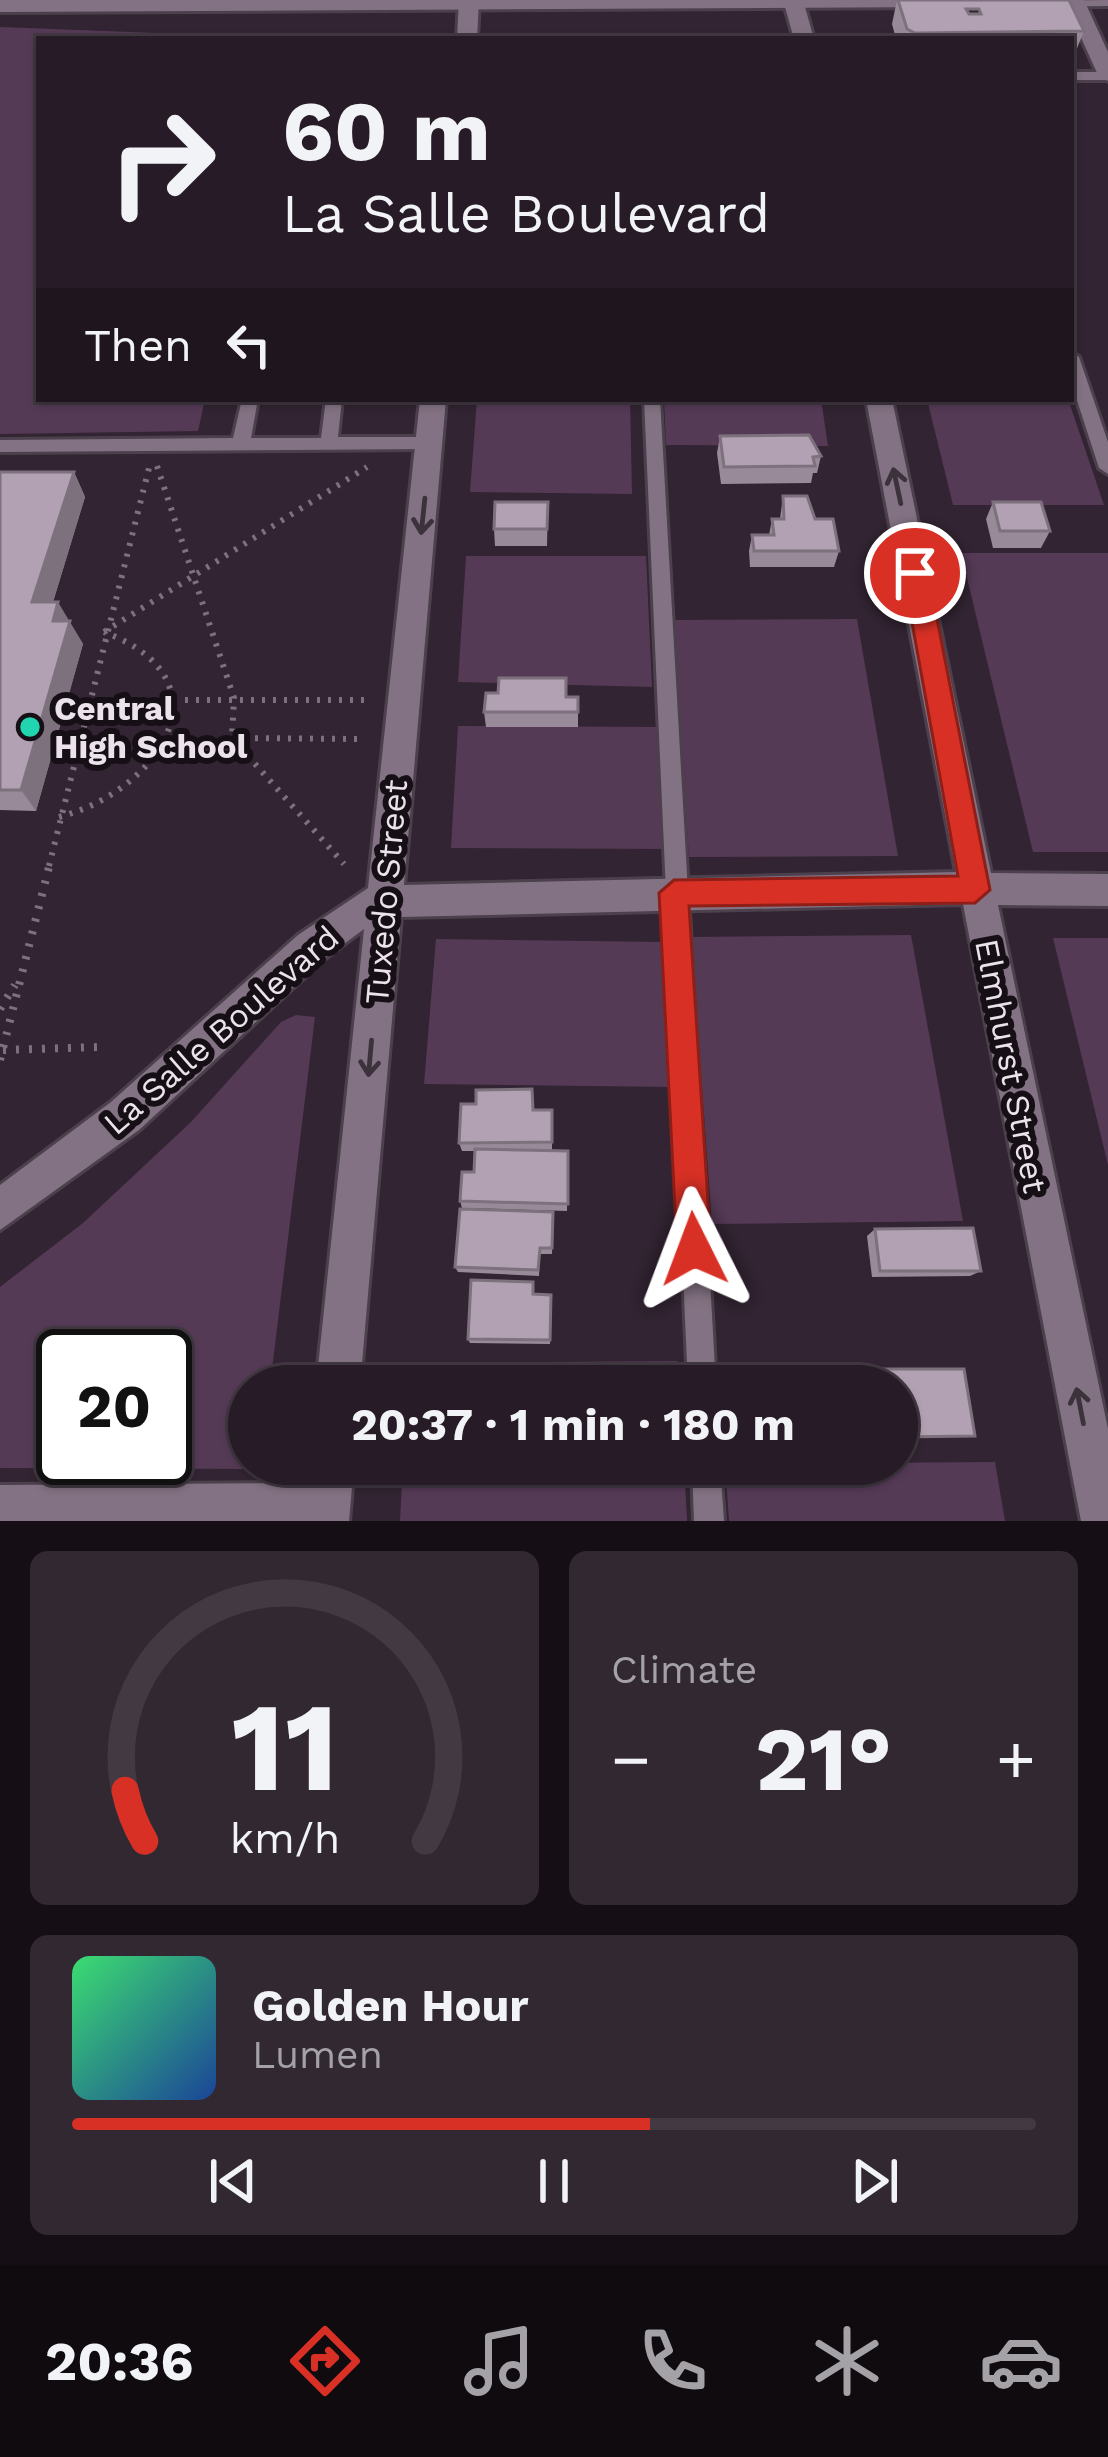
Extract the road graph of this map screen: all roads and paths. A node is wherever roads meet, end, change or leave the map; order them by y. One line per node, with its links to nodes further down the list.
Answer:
1 (1074, 0): 2 (street); 5 (street); 11 (street)
2 (1108, 0)
3 (793, 1): 4 (street); 6 (street); 10 (street)
4 (958, 1)
5 (1005, 1)
6 (469, 2): 7 (street); 9 (street)
7 (151, 3): 8 (street)
8 (0, 7)
9 (467, 36)
10 (803, 36)
11 (1108, 75): 12 (lane)
12 (1074, 76)
13 (1074, 366): 24 (lane)
14 (249, 402): 21 (lane)
15 (334, 402): 19 (lane)
16 (433, 402): 20 (street, Tuxedo Street)
17 (652, 402): 36 (lane)
18 (880, 402): 34 (street, Elmhurst Street, one-way to 18)
19 (329, 443): 20 (lane); 21 (lane)
20 (430, 443): 37 (street, Tuxedo Street, one-way to 37)
21 (241, 444): 22 (lane)
22 (0, 446)
23 (371, 465): 25 (path)
24 (1108, 468)
25 (191, 577): 26 (path); 26 (path); 27 (path)
26 (104, 632): 28 (path); 32 (path)
27 (234, 698): 28 (path); 29 (path); 30 (path)
28 (174, 700): 32 (path)
29 (366, 700)
30 (232, 738): 31 (path); 33 (path)
31 (361, 739)
32 (59, 817): 38 (path)
33 (344, 864)
34 (975, 890): 35 (street, La Salle Boulevard); 36 (street, La Salle Boulevard); 49 (street, Elmhurst Street, one-way to 34)
35 (1108, 890)
36 (674, 893): 37 (street, La Salle Boulevard); 44 (lane)
37 (385, 900): 42 (street, La Salle Boulevard); 43 (street, Tuxedo Street, one-way to 43)
38 (20, 976): 39 (path); 41 (path)
39 (0, 1009)
40 (99, 1048): 41 (path)
41 (1, 1055)
42 (0, 1210)
43 (340, 1365)
44 (701, 1365)
45 (707, 1485): 48 (lane)
46 (328, 1497): 47 (street)
47 (0, 1508)
48 (710, 1521)
49 (1104, 1521)

